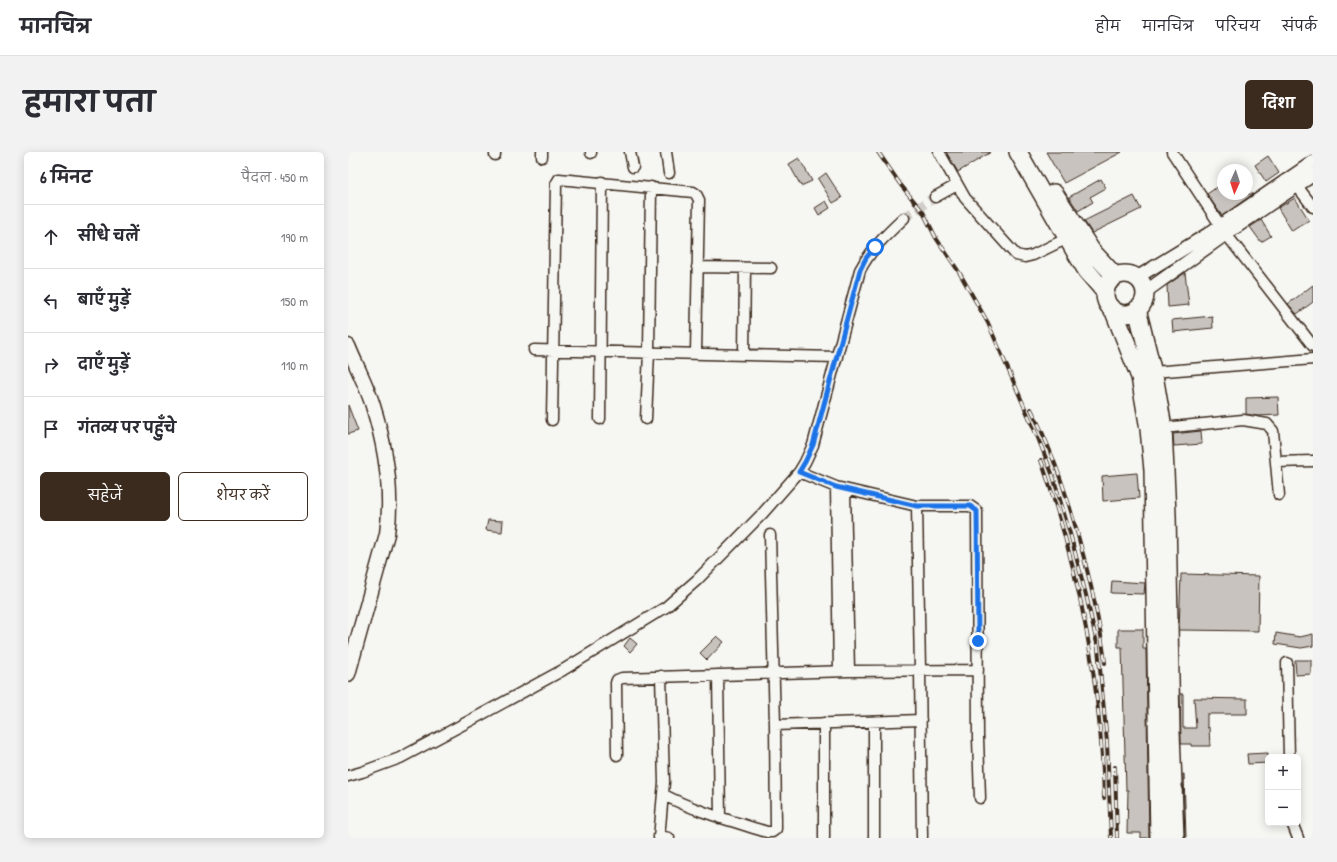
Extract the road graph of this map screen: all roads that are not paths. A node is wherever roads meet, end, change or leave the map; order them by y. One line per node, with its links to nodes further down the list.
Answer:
1 (630, 152): 8 (street)
2 (666, 152): 9 (street)
3 (939, 152): 12 (street)
4 (1018, 152): 19 (highway)
5 (1028, 152): 19 (highway)
6 (1172, 152): 18 (street)
7 (1313, 162): 18 (street)
8 (633, 167)
9 (669, 173)
10 (1313, 175): 13 (street)
11 (602, 182): 14 (street); 31 (street); 32 (street)
12 (957, 185): 15 (street); 19 (street)
13 (1297, 186): 16 (street); 18 (street)
14 (650, 187): 20 (street); 33 (street)
15 (936, 198)
16 (1313, 207)
17 (904, 218): 36 (street)
18 (1223, 230): 24 (street); 24 (street); 29 (street)
19 (1073, 235): 23 (highway); 25 (highway)
20 (697, 267): 21 (street); 34 (street)
21 (746, 268): 22 (street); 35 (street)
22 (771, 268)
23 (1115, 276): 24 (highway); 25 (highway)
24 (1140, 285): 26 (highway)
25 (1105, 292): 27 (highway)
26 (1137, 309): 27 (highway); 38 (highway)
27 (1113, 310): 73 (highway)
28 (348, 346): 54 (main road)
29 (1313, 346)
30 (534, 350): 31 (street)
31 (553, 350): 32 (street); 41 (street)
32 (600, 351): 33 (street); 39 (street)
33 (649, 352): 34 (street); 40 (street)
34 (696, 353): 35 (street)
35 (744, 354): 36 (street)
36 (836, 357): 45 (street)
37 (1313, 359): 38 (street)
38 (1153, 372): 42 (highway)
39 (600, 418)
40 (646, 419)
41 (552, 420)
42 (1163, 428): 44 (street); 74 (highway)
43 (1313, 461): 44 (street)
44 (1276, 462): 47 (street)
45 (799, 472): 46 (street); 64 (street)
46 (841, 488): 48 (street); 53 (street)
47 (1279, 495)
48 (917, 506): 51 (street); 52 (street)
49 (770, 535): 55 (street)
50 (1287, 663): 62 (street)
51 (920, 670): 52 (street); 53 (street); 58 (street)
52 (978, 670): 66 (street)
53 (844, 671): 55 (street)
54 (348, 674)
55 (774, 674): 56 (street); 61 (street)
56 (718, 675): 57 (street); 67 (street)
57 (661, 676): 63 (street); 65 (street)
58 (921, 720): 59 (street); 70 (street)
59 (874, 722): 60 (street); 72 (street)
60 (824, 723): 61 (street); 71 (street)
61 (775, 725): 67 (street)
62 (1290, 754)
63 (617, 755)
64 (348, 776)
65 (664, 795): 67 (street); 69 (street)
66 (980, 798)
67 (720, 818)
68 (1293, 826): 75 (street)
69 (662, 837)
70 (922, 837)
71 (824, 838)
72 (874, 838)
73 (1159, 838)
74 (1175, 838)
75 (1298, 838)

